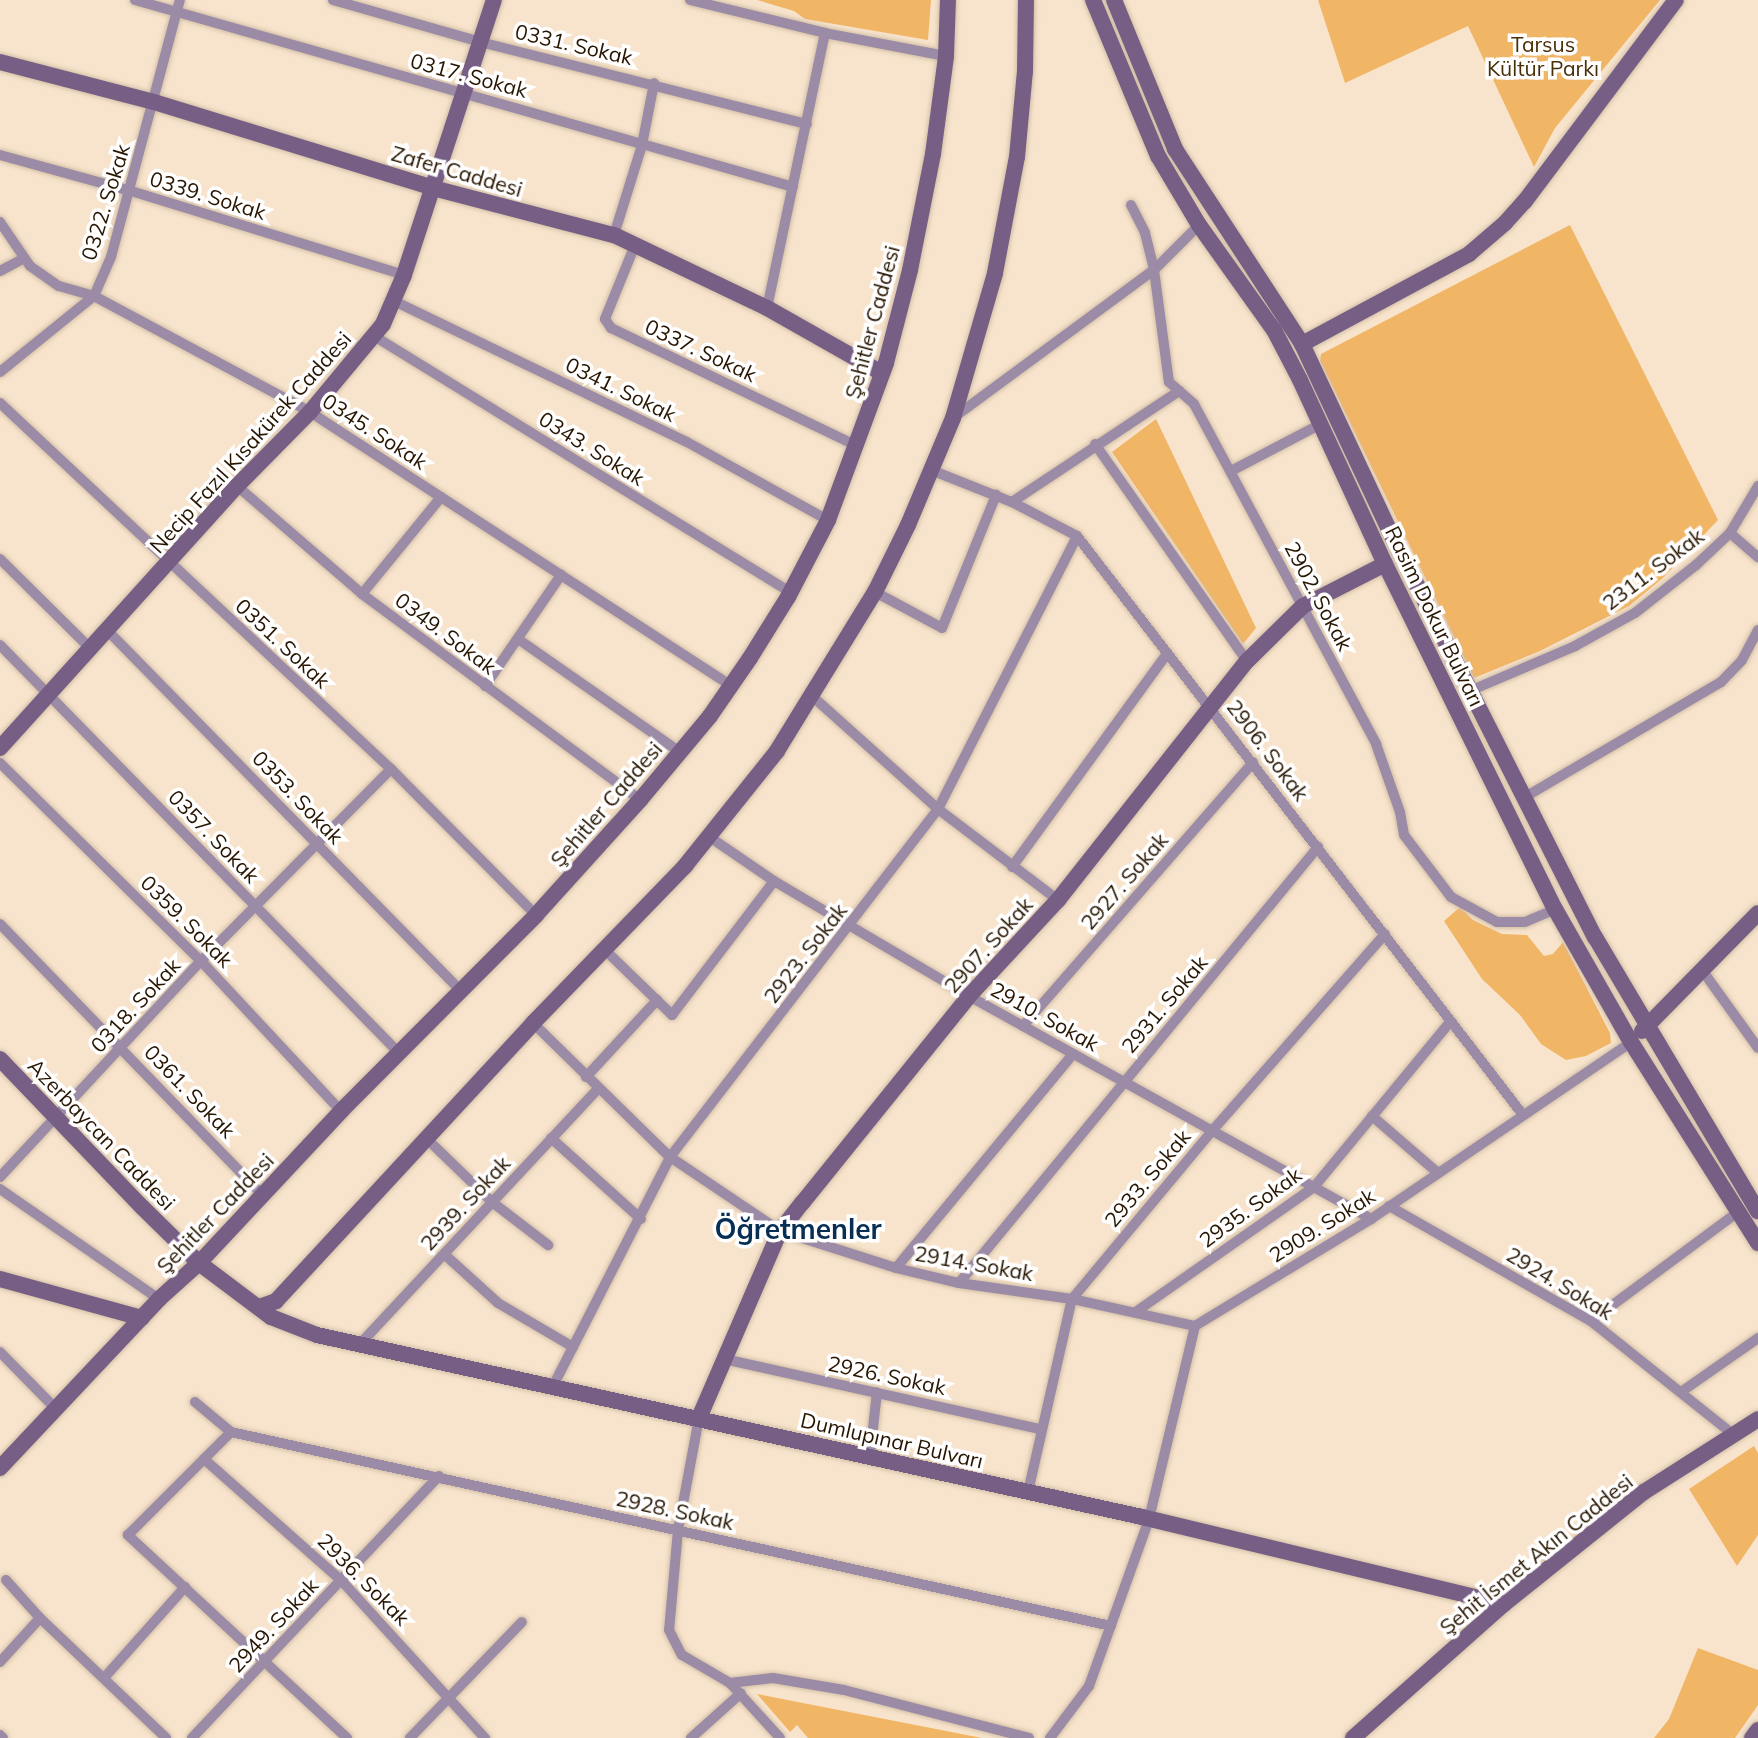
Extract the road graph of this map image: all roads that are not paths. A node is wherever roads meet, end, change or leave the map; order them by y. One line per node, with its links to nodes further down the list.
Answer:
1 (135, 0): 12 (street, 0317. Sokak)
2 (180, 0): 12 (street, 0322. Sokak)
3 (333, 0): 15 (street, 0331. Sokak)
4 (494, 0): 15 (street, Necip Fazıl Kısakürek Caddesi)
5 (690, 0): 14 (street)
6 (948, 0): 16 (street, Şehitler Caddesi)
7 (1026, 0): 13 (street)
8 (1032, 0): 13 (street)
9 (1093, 0): 29 (street, Rasim Dokur Bulvarı)
10 (1114, 0): 40 (street)
11 (1676, 0): 40 (street)
12 (177, 12): 19 (street, 0317. Sokak); 20 (street, 0322. Sokak)
13 (1024, 22): 46 (street)
14 (825, 33): 16 (street); 21 (street)
15 (480, 42): 18 (street, 0331. Sokak); 19 (street, Necip Fazıl Kısakürek Caddesi)
16 (946, 56): 42 (street, Şehitler Caddesi)
17 (0, 62): 20 (street, Zafer Caddesi)
18 (654, 83): 21 (street, 0331. Sokak); 22 (street)
19 (464, 95): 22 (street, 0317. Sokak); 25 (street, Necip Fazıl Kısakürek Caddesi)
20 (154, 103): 25 (street, Zafer Caddesi); 26 (street, 0322. Sokak)
21 (807, 124): 24 (street)
22 (642, 145): 24 (street, 0317. Sokak); 30 (street)
23 (0, 155): 26 (street, 0339. Sokak)
24 (793, 187): 38 (street)
25 (433, 188): 30 (street, Zafer Caddesi); 35 (street, Necip Fazıl Kısakürek Caddesi)
26 (131, 191): 35 (street, 0339. Sokak); 36 (street, 0322. Sokak)
27 (1131, 205): 33 (street, 2902. Sokak)
28 (0, 222): 32 (street, 0345. Sokak)
29 (1199, 225): 33 (street); 47 (street, Rasim Dokur Bulvarı)
30 (614, 235): 31 (street, Zafer Caddesi)
31 (635, 245): 38 (street, Zafer Caddesi); 49 (street, 0337. Sokak)
32 (24, 258): 34 (street); 36 (street, 0345. Sokak)
33 (1154, 270): 43 (street, 2902. Sokak); 46 (street)
34 (0, 271)
35 (404, 275): 37 (street, Necip Fazıl Kısakürek Caddesi)
36 (94, 296): 41 (street, 0322. Sokak); 45 (street, 0345. Sokak)
37 (394, 302): 39 (street, Necip Fazıl Kısakürek Caddesi); 57 (street, 0341. Sokak)
38 (767, 308): 42 (street, Zafer Caddesi)
39 (374, 336): 45 (street, Necip Fazıl Kısakürek Caddesi); 65 (street, 0343. Sokak)
40 (1302, 344): 78 (street)
41 (0, 372)
42 (882, 373): 49 (street, Şehitler Caddesi)
43 (1179, 391): 48 (street); 51 (street, 2902. Sokak)
44 (0, 403): 62 (street, 0351. Sokak)
45 (310, 412): 52 (street, Necip Fazıl Kısakürek Caddesi); 55 (street, 0345. Sokak)
46 (953, 418): 50 (street)
47 (1321, 424): 51 (street); 63 (street, Rasim Dokur Bulvarı)
48 (1094, 444): 56 (street); 75 (street)
49 (858, 446): 57 (street, Şehitler Caddesi)
50 (931, 470): 54 (street, 2906. Sokak); 66 (street)
51 (1231, 471): 68 (street, 2902. Sokak)
52 (237, 486): 62 (street, Necip Fazıl Kısakürek Caddesi); 67 (street, 0349. Sokak)
53 (1758, 486): 58 (street, 2311. Sokak)
54 (996, 495): 56 (street, 2906. Sokak); 66 (street)
55 (441, 496): 64 (street, 0345. Sokak); 67 (street)
56 (1012, 502): 59 (street, 2906. Sokak)
57 (828, 520): 65 (street, Şehitler Caddesi)
58 (1730, 533): 60 (street); 78 (street, 2311. Sokak)
59 (1077, 536): 74 (street, 2906. Sokak); 89 (street, 2923. Sokak)
60 (1758, 557)
61 (0, 559): 73 (street)
62 (169, 562): 69 (street, Necip Fazıl Kısakürek Caddesi); 86 (street, 0351. Sokak)
63 (1385, 564): 68 (street, 2907. Sokak); 97 (street, Rasim Dokur Bulvarı)
64 (561, 575): 71 (street); 76 (street, 0345. Sokak)
65 (790, 592): 76 (street, Şehitler Caddesi)
66 (875, 592): 80 (street)
67 (362, 594): 77 (street, 0349. Sokak)
68 (1303, 606): 75 (street, 2907. Sokak); 97 (street, 2902. Sokak)
69 (107, 630): 73 (street, Necip Fazıl Kısakürek Caddesi); 91 (street, 0353. Sokak)
70 (1758, 630): 87 (street)
71 (518, 639): 77 (street); 83 (street)
72 (0, 645): 79 (street, 0357. Sokak)
73 (90, 648): 79 (street, Necip Fazıl Kısakürek Caddesi)
74 (1167, 654): 81 (street, 2906. Sokak); 93 (street)
75 (1247, 661): 81 (street, 2907. Sokak)
76 (730, 685): 83 (street, Şehitler Caddesi)
77 (485, 687): 88 (street, 0349. Sokak)
78 (1472, 690): 87 (street)
79 (49, 694): 82 (street, Necip Fazıl Kısakürek Caddesi); 96 (street, 0357. Sokak)
80 (811, 695): 89 (street); 90 (street)
81 (1212, 707): 84 (street, 2906. Sokak); 95 (street, 2907. Sokak)
82 (0, 748)
83 (680, 752): 88 (street, Şehitler Caddesi)
84 (1253, 762): 92 (street, 2906. Sokak); 111 (street, 2927. Sokak)
85 (0, 763): 104 (street, 0359. Sokak)
86 (391, 769): 91 (street, 0318. Sokak); 99 (street, 0351. Sokak)
87 (1525, 797): 112 (street)
88 (640, 800): 99 (street, Şehitler Caddesi)
89 (938, 809): 93 (street); 101 (street, 2923. Sokak)
90 (708, 836): 94 (street, 2910. Sokak); 103 (street)
91 (318, 844): 96 (street, 0318. Sokak); 106 (street, 0353. Sokak)
92 (1318, 847): 102 (street, 2906. Sokak); 120 (street, 2931. Sokak)
93 (1012, 867): 95 (street)
94 (775, 881): 101 (street, 2910. Sokak); 108 (street)
95 (1058, 900): 107 (street, 2907. Sokak)
96 (256, 907): 104 (street, 0318. Sokak); 116 (street, 0357. Sokak)
97 (1555, 909): 113 (street, Rasim Dokur Bulvarı)
98 (1758, 914): 105 (street)
99 (536, 915): 106 (street, Şehitler Caddesi)
100 (0, 924): 114 (street, 0361. Sokak)
101 (852, 924): 107 (street, 2910. Sokak); 129 (street, 2923. Sokak)
102 (1385, 934): 109 (street, 2906. Sokak); 126 (street, 2933. Sokak)
103 (604, 949): 108 (street); 110 (street)
104 (201, 961): 114 (street, 0318. Sokak); 122 (street, 0359. Sokak)
105 (1702, 970): 112 (street); 115 (street)
106 (461, 991): 116 (street, Şehitler Caddesi)
107 (969, 996): 111 (street, 2910. Sokak); 141 (street, 2907. Sokak)
108 (657, 1000): 119 (street)
109 (1451, 1021): 123 (street, 2906. Sokak); 124 (street, 2935. Sokak)
110 (533, 1023): 119 (street, 2914. Sokak); 127 (street)
111 (1023, 1026): 117 (street, 2910. Sokak)
112 (1646, 1026): 113 (street); 137 (street)
113 (1631, 1042): 123 (street, 2909. Sokak); 138 (street, Rasim Dokur Bulvarı)
114 (122, 1047): 125 (street, 0318. Sokak); 134 (street, 0361. Sokak)
115 (1758, 1048)
116 (400, 1054): 122 (street, Şehitler Caddesi)
117 (1073, 1054): 120 (street, 2910. Sokak); 146 (street)
118 (0, 1059): 125 (street, Azerbaycan Caddesi)
119 (586, 1077): 121 (street, 2914. Sokak)
120 (1124, 1082): 126 (street, 2910. Sokak); 148 (street, 2931. Sokak)
121 (597, 1089): 128 (street, 2939. Sokak); 129 (street, 2914. Sokak)
122 (341, 1111): 134 (street, Şehitler Caddesi)
123 (1523, 1115): 130 (street, 2909. Sokak)
124 (1373, 1116): 130 (street); 132 (street, 2935. Sokak)
125 (56, 1119): 131 (street, 0318. Sokak); 145 (street, Azerbaycan Caddesi)
126 (1212, 1130): 132 (street, 2910. Sokak); 150 (street, 2933. Sokak)
127 (426, 1138): 135 (street); 152 (street)
128 (551, 1138): 135 (street, 2939. Sokak); 139 (street)
129 (670, 1157): 139 (street, 2923. Sokak); 141 (street, 2914. Sokak)
130 (1438, 1173): 136 (street, 2909. Sokak)
131 (0, 1177)
132 (1314, 1187): 140 (street, 2910. Sokak); 151 (street, 2935. Sokak)
133 (0, 1189): 149 (street)
134 (264, 1195): 145 (street, Şehitler Caddesi)
135 (492, 1202): 143 (street); 144 (street, 2939. Sokak)
136 (1389, 1206): 140 (street, 2909. Sokak); 154 (street, 2924. Sokak)
137 (1758, 1211)
138 (1738, 1212): 142 (street, Rasim Dokur Bulvarı); 154 (street)
139 (641, 1219): 158 (street, 2923. Sokak)
140 (1371, 1219): 155 (street, 2909. Sokak)
141 (780, 1231): 146 (street, 2914. Sokak); 160 (street, 2907. Sokak)
142 (1758, 1243)
143 (548, 1245)
144 (444, 1254): 157 (street, 2939. Sokak); 158 (street)
145 (200, 1262): 149 (street, Şehitler Caddesi); 152 (street, Azerbaycan Caddesi)
146 (896, 1268): 148 (street, 2914. Sokak)
147 (0, 1279): 153 (street)
148 (959, 1283): 150 (street, 2914. Sokak)
149 (159, 1299): 153 (street, Şehitler Caddesi)
150 (1072, 1299): 151 (street, 2914. Sokak); 168 (street, 2933. Sokak)
151 (1137, 1311): 155 (street, 2914. Sokak)
152 (265, 1312): 157 (street, Dumlupınar Bulvarı)
153 (142, 1318): 165 (street, Şehitler Caddesi)
154 (1591, 1321): 163 (street, 2924. Sokak)
155 (1195, 1326): 176 (street)
156 (1758, 1338): 163 (street)
157 (360, 1344): 161 (street, Dumlupınar Bulvarı)
158 (573, 1347): 161 (street, 2923. Sokak)
159 (0, 1352): 165 (street)
160 (724, 1359): 162 (street, 2926. Sokak); 166 (street, 2907. Sokak)
161 (552, 1386): 166 (street, Dumlupınar Bulvarı)
162 (877, 1392): 168 (street, 2926. Sokak); 171 (street)
163 (1681, 1392): 170 (street, 2924. Sokak)
164 (195, 1402): 169 (street, 2928. Sokak)
165 (56, 1409): 173 (street, Şehitler Caddesi)
166 (699, 1418): 171 (street, Dumlupınar Bulvarı); 177 (street)
167 (1758, 1419): 170 (street, Şehit İsmet Akın Caddesi)
168 (1041, 1429): 175 (street, 2933. Sokak)
169 (231, 1432): 172 (street); 174 (street, 2928. Sokak)
170 (1734, 1434): 181 (street, Şehit İsmet Akın Caddesi)
171 (870, 1456): 175 (street, Dumlupınar Bulvarı)
172 (204, 1459): 179 (street, 2936. Sokak); 180 (street)
173 (0, 1468)
174 (439, 1476): 177 (street, 2928. Sokak); 179 (street, 2949. Sokak)
175 (1028, 1492): 176 (street, Dumlupınar Bulvarı)
176 (1150, 1520): 181 (street, Dumlupınar Bulvarı); 184 (street)
177 (678, 1530): 184 (street, 2928. Sokak); 188 (street)
178 (6, 1580): 182 (street)
179 (341, 1580): 185 (street, 2949. Sokak); 190 (street, 2936. Sokak)
180 (185, 1587): 185 (street); 187 (street)
181 (1504, 1604): 201 (street, Şehit İsmet Akın Caddesi)
182 (40, 1618): 186 (street); 187 (street)
183 (522, 1622): 190 (street)
184 (1111, 1626): 200 (street)
185 (265, 1661): 193 (street, 2949. Sokak); 194 (street)
186 (0, 1662)
187 (104, 1678): 192 (street)
188 (730, 1683): 189 (street); 199 (street)
189 (741, 1693): 197 (street); 198 (street)
190 (451, 1698): 195 (street); 196 (street, 2936. Sokak)
191 (1758, 1730): 202 (street)
192 (166, 1738)
193 (192, 1738)
194 (347, 1738)
195 (410, 1738)
196 (485, 1738)
197 (691, 1738)
198 (780, 1738)
199 (1029, 1738)
200 (1050, 1738)
201 (1353, 1738)
202 (1752, 1738)

